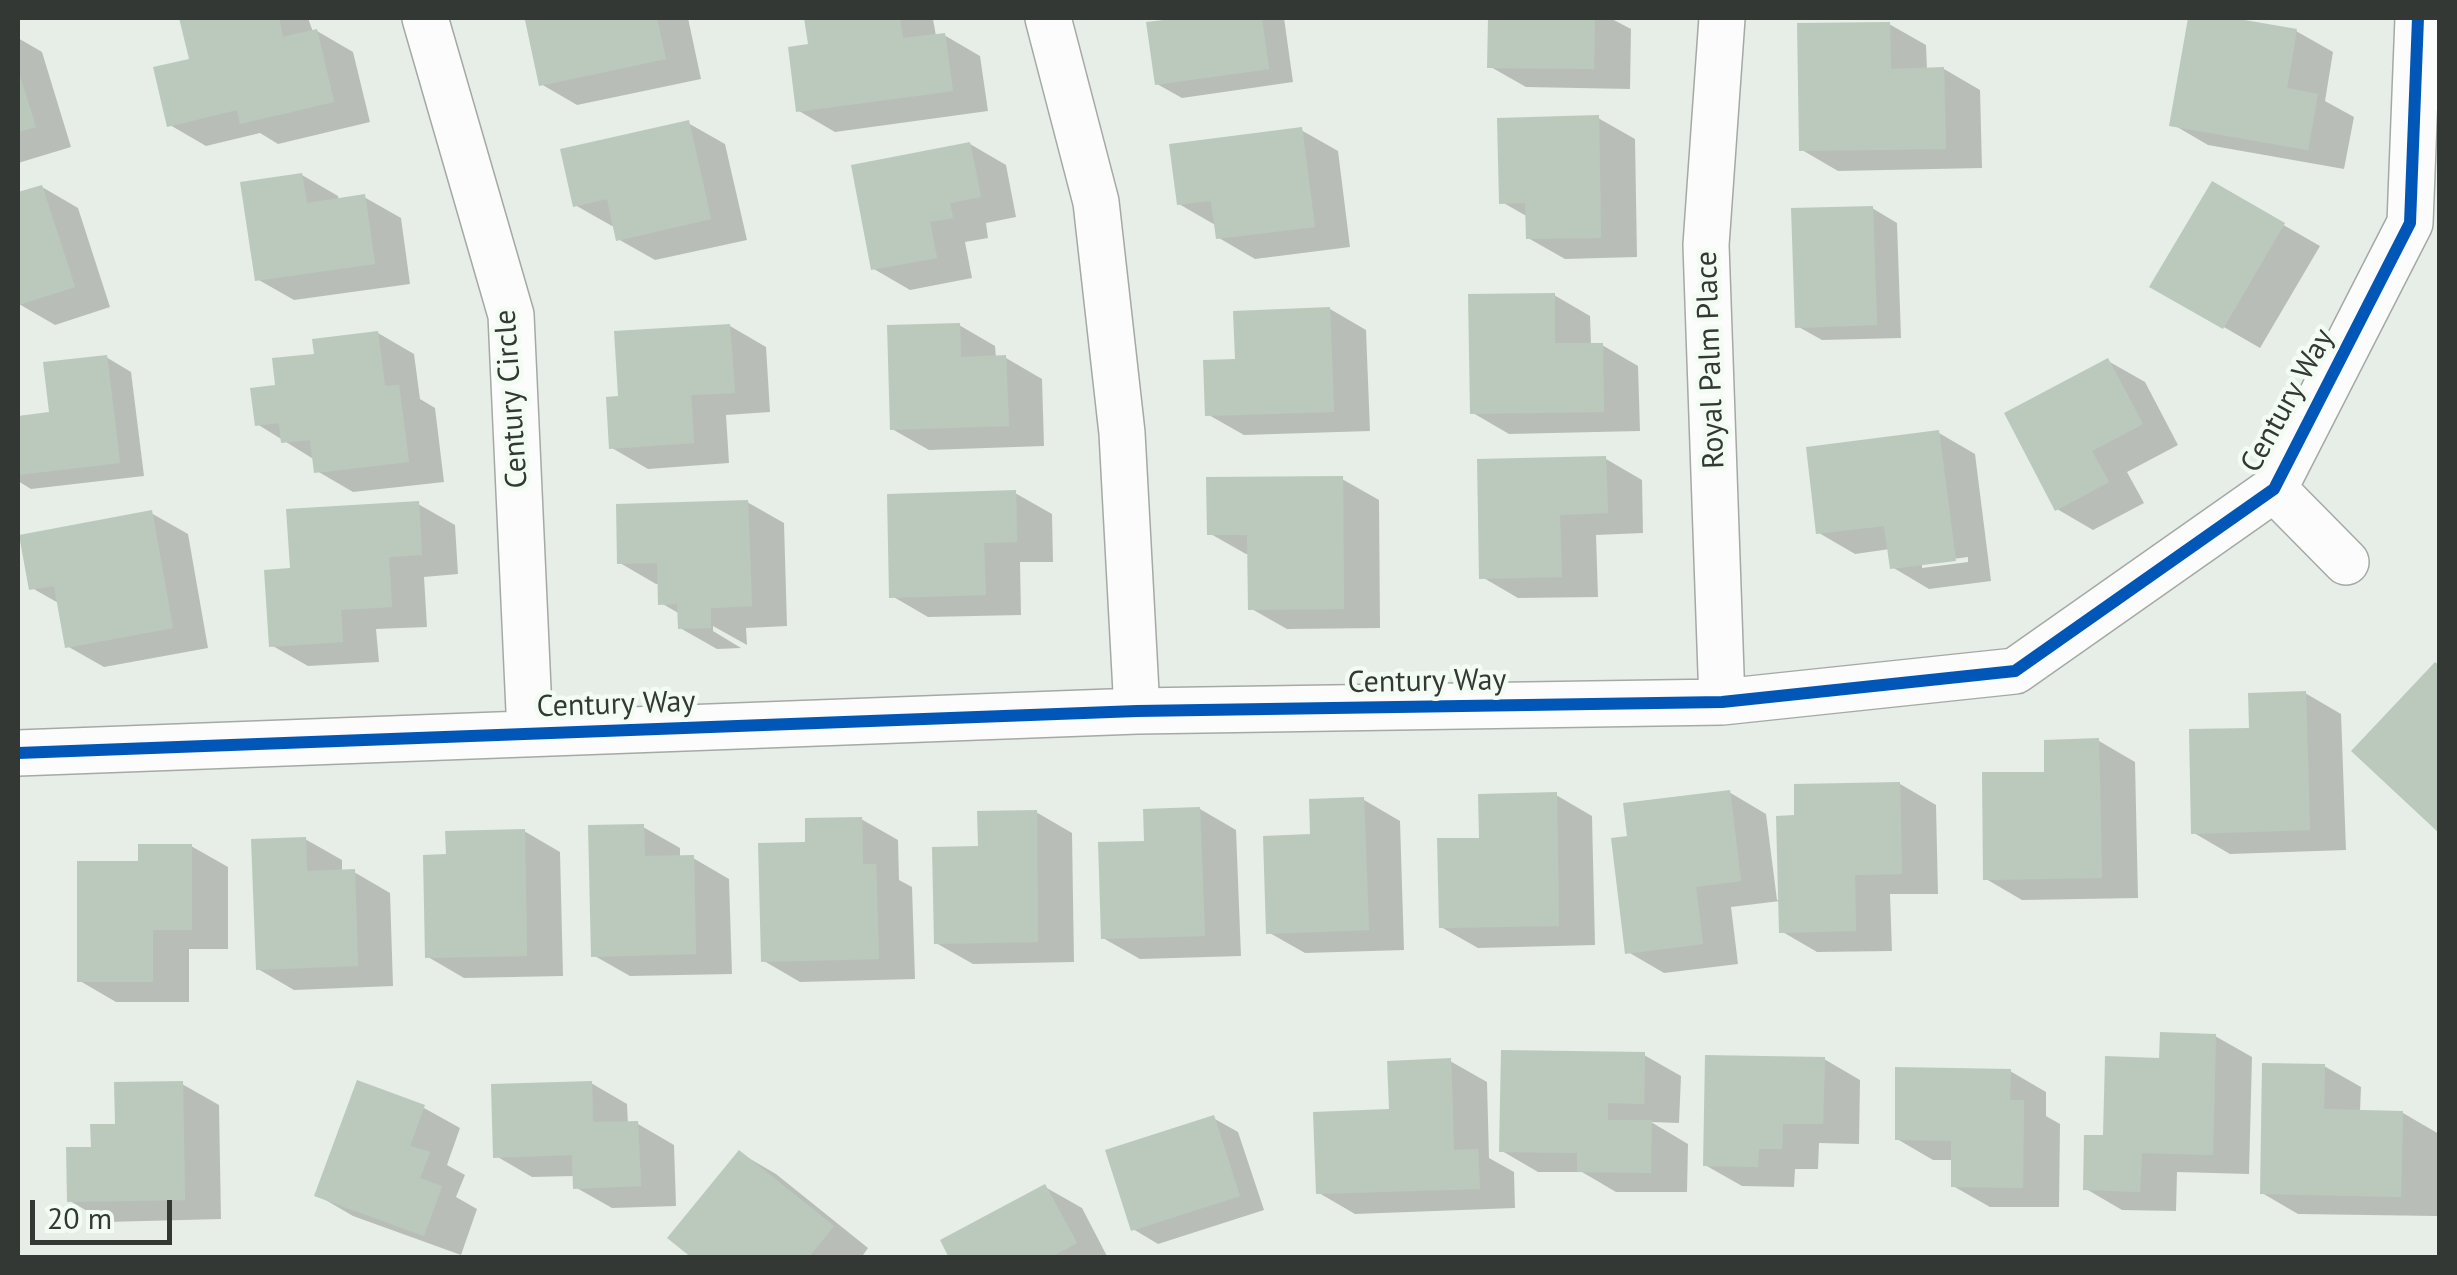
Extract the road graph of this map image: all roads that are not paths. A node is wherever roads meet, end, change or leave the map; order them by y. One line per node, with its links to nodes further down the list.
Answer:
1 (424, 18): 9 (street, Century Circle)
2 (1048, 18): 8 (street)
3 (1722, 18): 7 (street, Royal Palm Place)
4 (2418, 18): 5 (street, Century Way)
5 (2274, 489): 6 (street); 7 (street, Century Way)
6 (2346, 562)
7 (1722, 702): 8 (street, Century Way)
8 (1138, 711): 9 (street, Century Way)
9 (530, 733): 10 (street, Century Way)
10 (18, 753)

